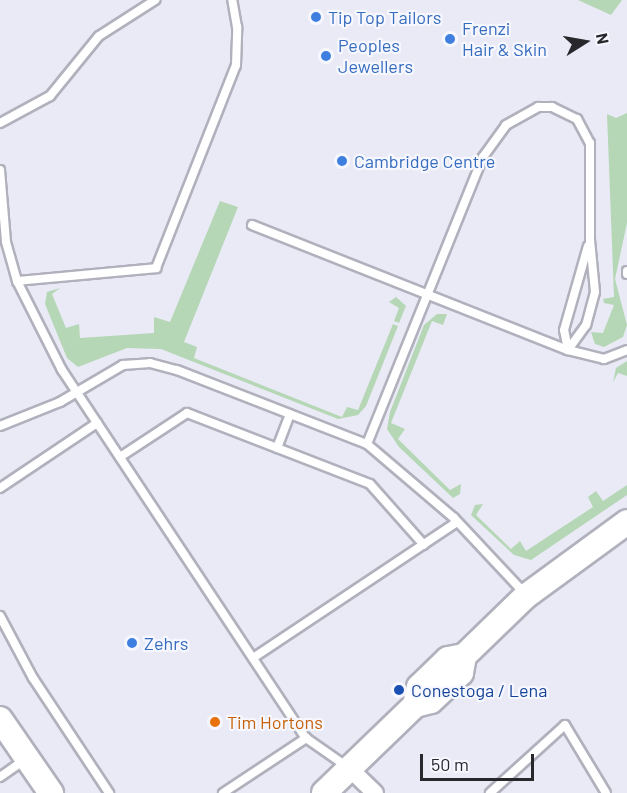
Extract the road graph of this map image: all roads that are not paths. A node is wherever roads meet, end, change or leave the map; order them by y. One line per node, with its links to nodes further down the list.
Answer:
1 (155, 0): 3 (lane)
2 (232, 0): 7 (lane)
3 (0, 123)
4 (0, 170): 7 (lane)
5 (252, 225): 8 (lane)
6 (590, 240): 8 (lane); 9 (lane); 9 (lane)
7 (17, 280): 11 (lane)
8 (425, 296): 9 (lane); 15 (lane)
9 (568, 350): 10 (lane)
10 (627, 350)
11 (76, 391): 12 (lane); 13 (lane); 14 (lane)
12 (290, 414): 15 (lane); 16 (lane)
13 (97, 423): 17 (lane); 18 (lane)
14 (0, 426)
15 (368, 444): 19 (lane)
16 (277, 448): 17 (lane); 21 (lane)
17 (120, 457): 24 (lane)
18 (0, 488)
19 (458, 522): 21 (lane); 22 (lane)
20 (627, 522): 22 (street)
21 (424, 544): 24 (lane)
22 (526, 596): 28 (street)
23 (0, 616): 31 (lane)
24 (253, 658): 26 (lane)
25 (0, 719): 27 (street)
26 (306, 738): 28 (lane); 32 (lane)
27 (26, 759): 29 (lane); 30 (street)
28 (349, 768): 33 (street); 34 (street)
29 (0, 777)
30 (51, 793)
31 (109, 793)
32 (223, 793)
33 (324, 793)
34 (375, 793)
35 (490, 793): 36 (lane)
36 (606, 793)

